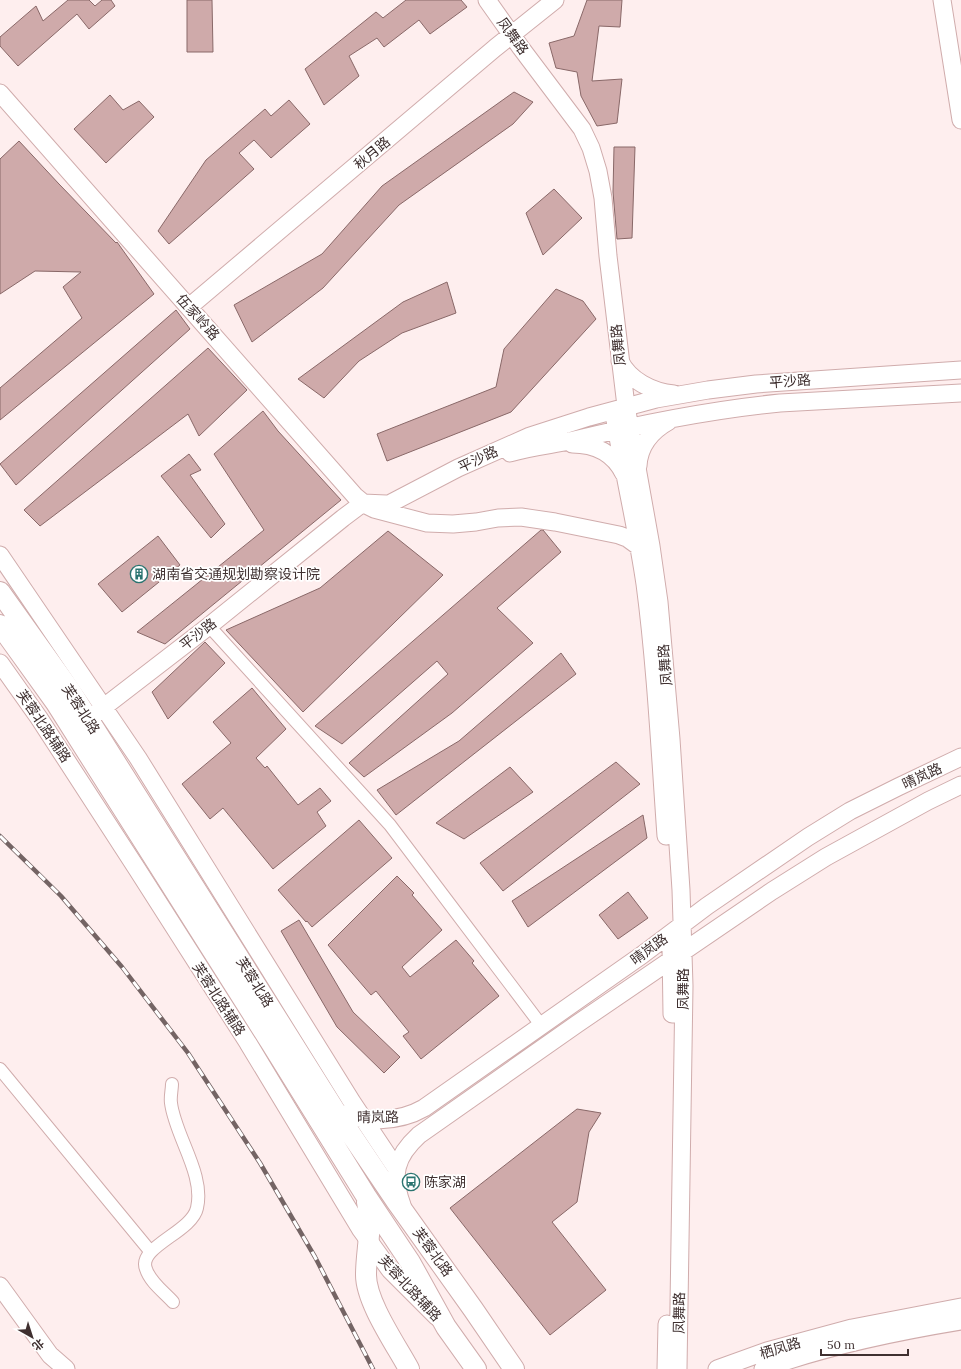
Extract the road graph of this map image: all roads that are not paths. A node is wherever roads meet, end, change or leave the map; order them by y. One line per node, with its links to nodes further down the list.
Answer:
1 (487, 0): 5 (street, 凤舞路)
2 (538, 0): 5 (street, 秋月路)
3 (555, 0): 5 (street, 秋月路)
4 (942, 0): 7 (street)
5 (509, 30): 8 (street, 秋月路); 9 (street, 凤舞路)
6 (0, 93): 8 (street, 伍家岭路)
7 (961, 120)
8 (186, 303): 18 (street, 伍家岭路)
9 (619, 359): 12 (street); 13 (street, 凤舞路)
10 (961, 370): 12 (street, 平沙路)
11 (961, 393): 14 (street, 平沙路)
12 (682, 394): 13 (street, 平沙路)
13 (620, 408): 15 (street, 凤舞路); 18 (street, 平沙路)
14 (678, 417): 15 (street, 平沙路); 17 (street)
15 (623, 429): 16 (street, 平沙路); 17 (street, 凤舞路)
16 (552, 445): 17 (street); 19 (street, 平沙路)
17 (632, 476): 20 (street, 凤舞路); 32 (street, 凤舞路)
18 (363, 503): 19 (street, 伍家岭路); 25 (street, 平沙路)
19 (378, 510): 20 (street, 伍家岭路); 25 (street, 平沙路)
20 (638, 546): 32 (street, 凤舞路)
21 (0, 555): 22 (street)
22 (22, 587): 23 (street); 27 (street)
23 (3, 596): 28 (main road, 芙蓉北路)
24 (0, 625): 28 (main road, 芙蓉北路)
25 (212, 629): 27 (street, 平沙路); 35 (street)
26 (0, 663): 43 (street, 芙蓉北路辅路)
27 (106, 711): 28 (street, 平沙路); 31 (street)
28 (83, 729): 33 (main road, 芙蓉北路); 41 (main road, 芙蓉北路)
29 (961, 757): 32 (street, 晴岚路)
30 (961, 785): 34 (street, 晴岚路)
31 (240, 923): 33 (street); 39 (street)
32 (676, 929): 34 (street, 凤舞路); 35 (street, 晴岚路)
33 (224, 933): 38 (main road, 芙蓉北路)
34 (677, 955): 40 (street, 晴岚路); 54 (street, 凤舞路); 55 (street, 凤舞路)
35 (541, 1025): 39 (street, 晴岚路)
36 (0, 1069): 44 (street)
37 (172, 1084): 44 (street)
38 (336, 1112): 39 (street, 晴岚路); 42 (main road, 芙蓉北路)
39 (364, 1120): 40 (street)
40 (396, 1168): 42 (street, 晴岚路)
41 (366, 1196): 43 (main road); 49 (main road, 芙蓉北路)
42 (404, 1211): 53 (main road, 芙蓉北路)
43 (369, 1242): 49 (street, 芙蓉北路辅路); 51 (main road)
44 (150, 1251): 46 (street)
45 (0, 1286): 50 (street)
46 (173, 1302)
47 (961, 1308): 56 (street, 栖凤路)
48 (961, 1321): 57 (street, 栖凤路)
49 (446, 1327): 52 (main road, 芙蓉北路)
50 (66, 1369)
51 (409, 1369)
52 (476, 1369)
53 (514, 1369)
54 (666, 1369)
55 (678, 1369)
56 (717, 1369)
57 (762, 1369)

